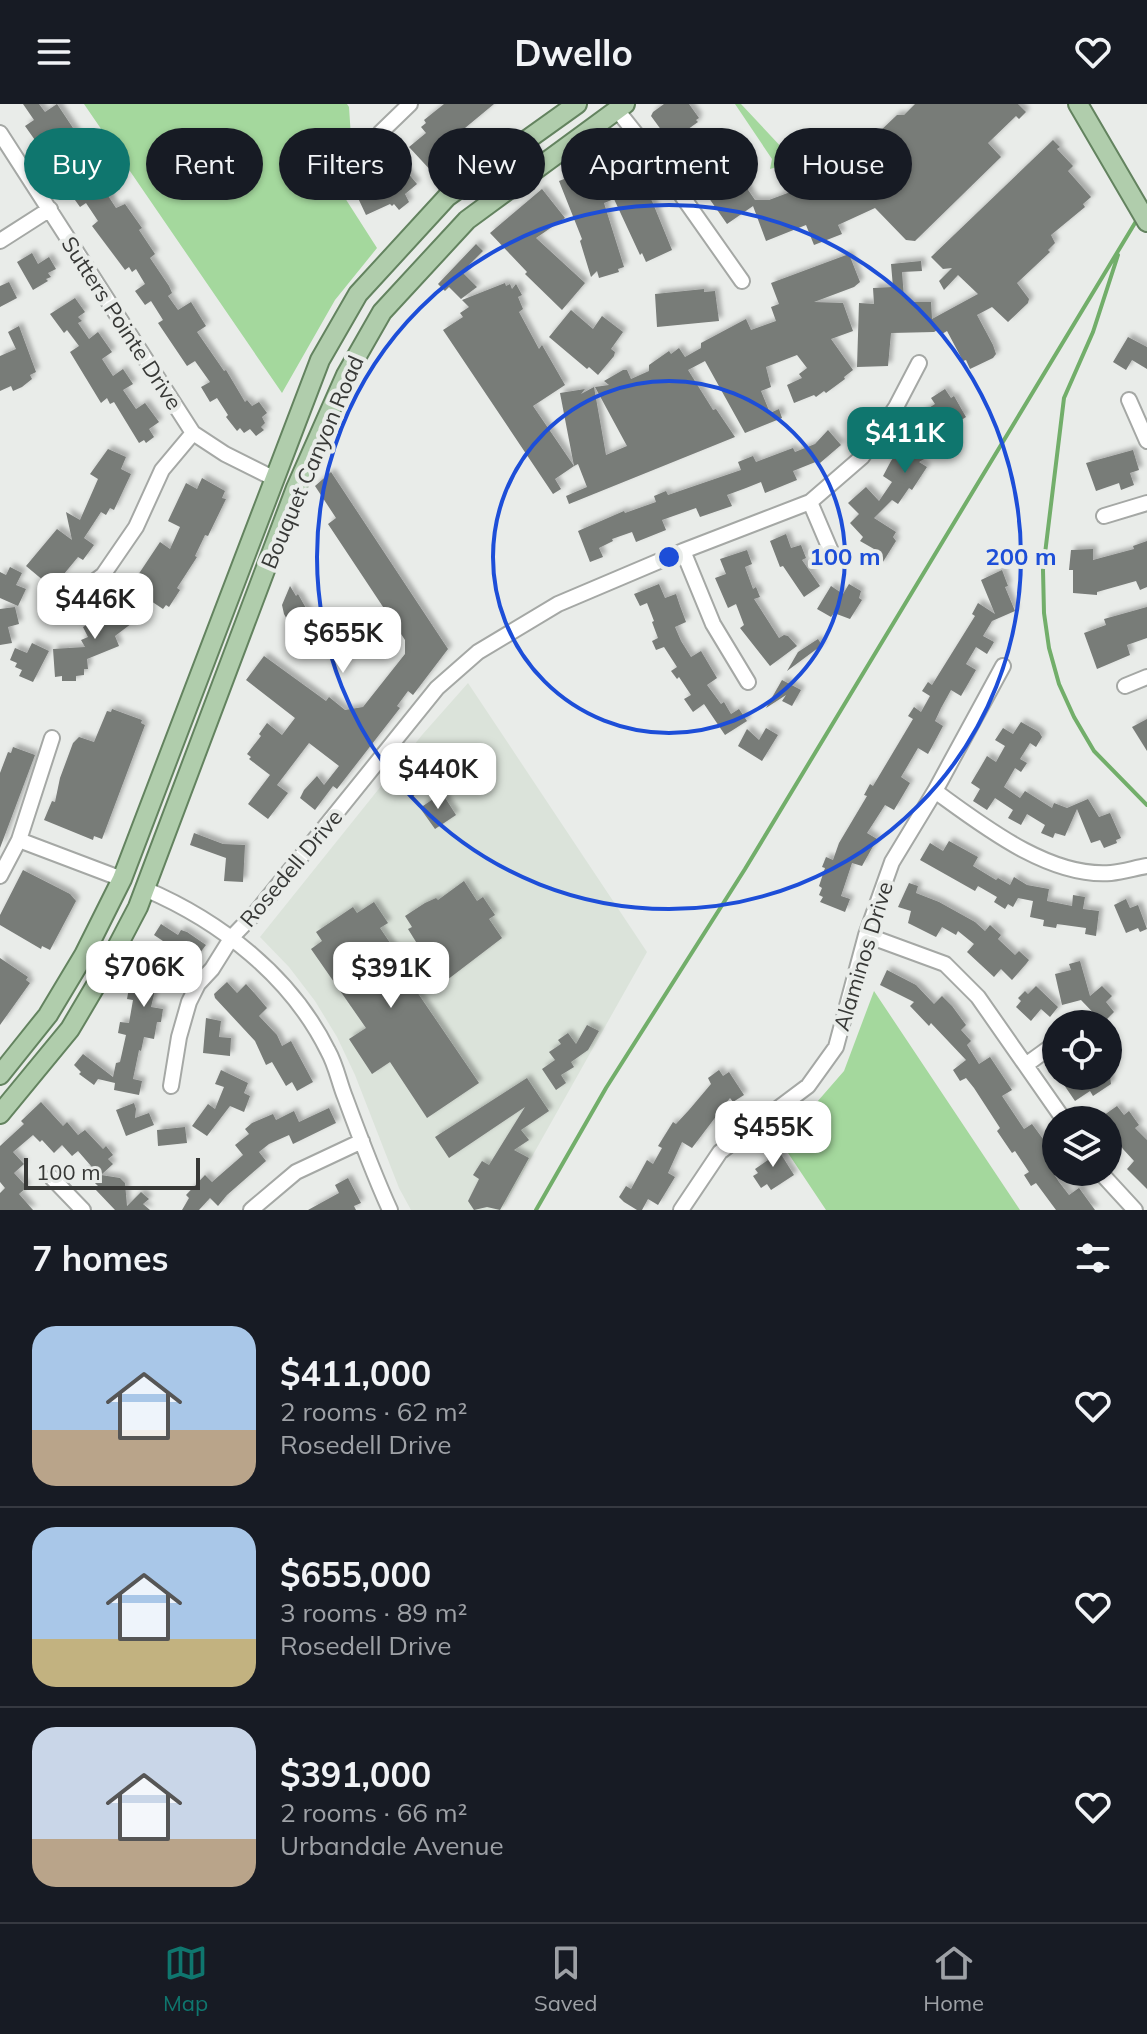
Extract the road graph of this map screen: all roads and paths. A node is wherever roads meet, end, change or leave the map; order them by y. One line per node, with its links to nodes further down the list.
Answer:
1 (410, 104): 5 (street)
2 (577, 104): 15 (main road, Bouquet Canyon Road)
3 (1078, 104): 8 (main road)
4 (618, 106): 10 (street); 16 (main road, Bouquet Canyon Road)
5 (385, 128)
6 (0, 133): 7 (street, Sutters Pointe Drive)
7 (50, 209): 9 (street); 13 (street, Sutters Pointe Drive)
8 (1147, 222)
9 (0, 241)
10 (742, 281)
11 (919, 363): 17 (street, Rosedell Drive)
12 (1129, 400): 14 (street)
13 (193, 433): 15 (street, Sutters Pointe Drive); 23 (street)
14 (1147, 441)
15 (275, 479): 16 (main road); 20 (main road, Bouquet Canyon Road)
16 (296, 488): 25 (main road, Bouquet Canyon Road)
17 (810, 502): 21 (street, Rosedell Drive); 22 (street)
18 (1147, 503): 19 (street)
19 (1104, 516)
20 (250, 544): 25 (main road); 34 (main road, Bouquet Canyon Road)
21 (683, 551): 27 (street); 37 (street, Rosedell Drive)
22 (833, 556)
23 (53, 613)
24 (1003, 666): 30 (street, Alaminos Drive)
25 (227, 676): 35 (main road, Bouquet Canyon Road)
26 (1147, 677): 28 (street)
27 (748, 682)
28 (1125, 686)
29 (52, 738): 31 (street)
30 (935, 791): 32 (street); 36 (street, Alaminos Drive)
31 (19, 840): 33 (street); 34 (street)
32 (1147, 866)
33 (0, 876)
34 (122, 879): 35 (main road); 40 (main road, Bouquet Canyon Road)
35 (145, 889): 37 (street); 43 (main road, Bouquet Canyon Road)
36 (866, 935): 39 (street); 50 (street, Alaminos Drive)
37 (232, 937): 41 (street, Rosedell Drive); 44 (street)
38 (1042, 1053): 39 (street)
39 (1027, 1064): 42 (street)
40 (0, 1075)
41 (171, 1086)
42 (1055, 1106)
43 (0, 1114)
44 (362, 1141): 48 (street); 49 (street)
45 (52, 1178): 47 (street)
46 (1113, 1186): 51 (street)
47 (83, 1210)
48 (251, 1210)
49 (390, 1210)
50 (681, 1210)
51 (1135, 1210)

